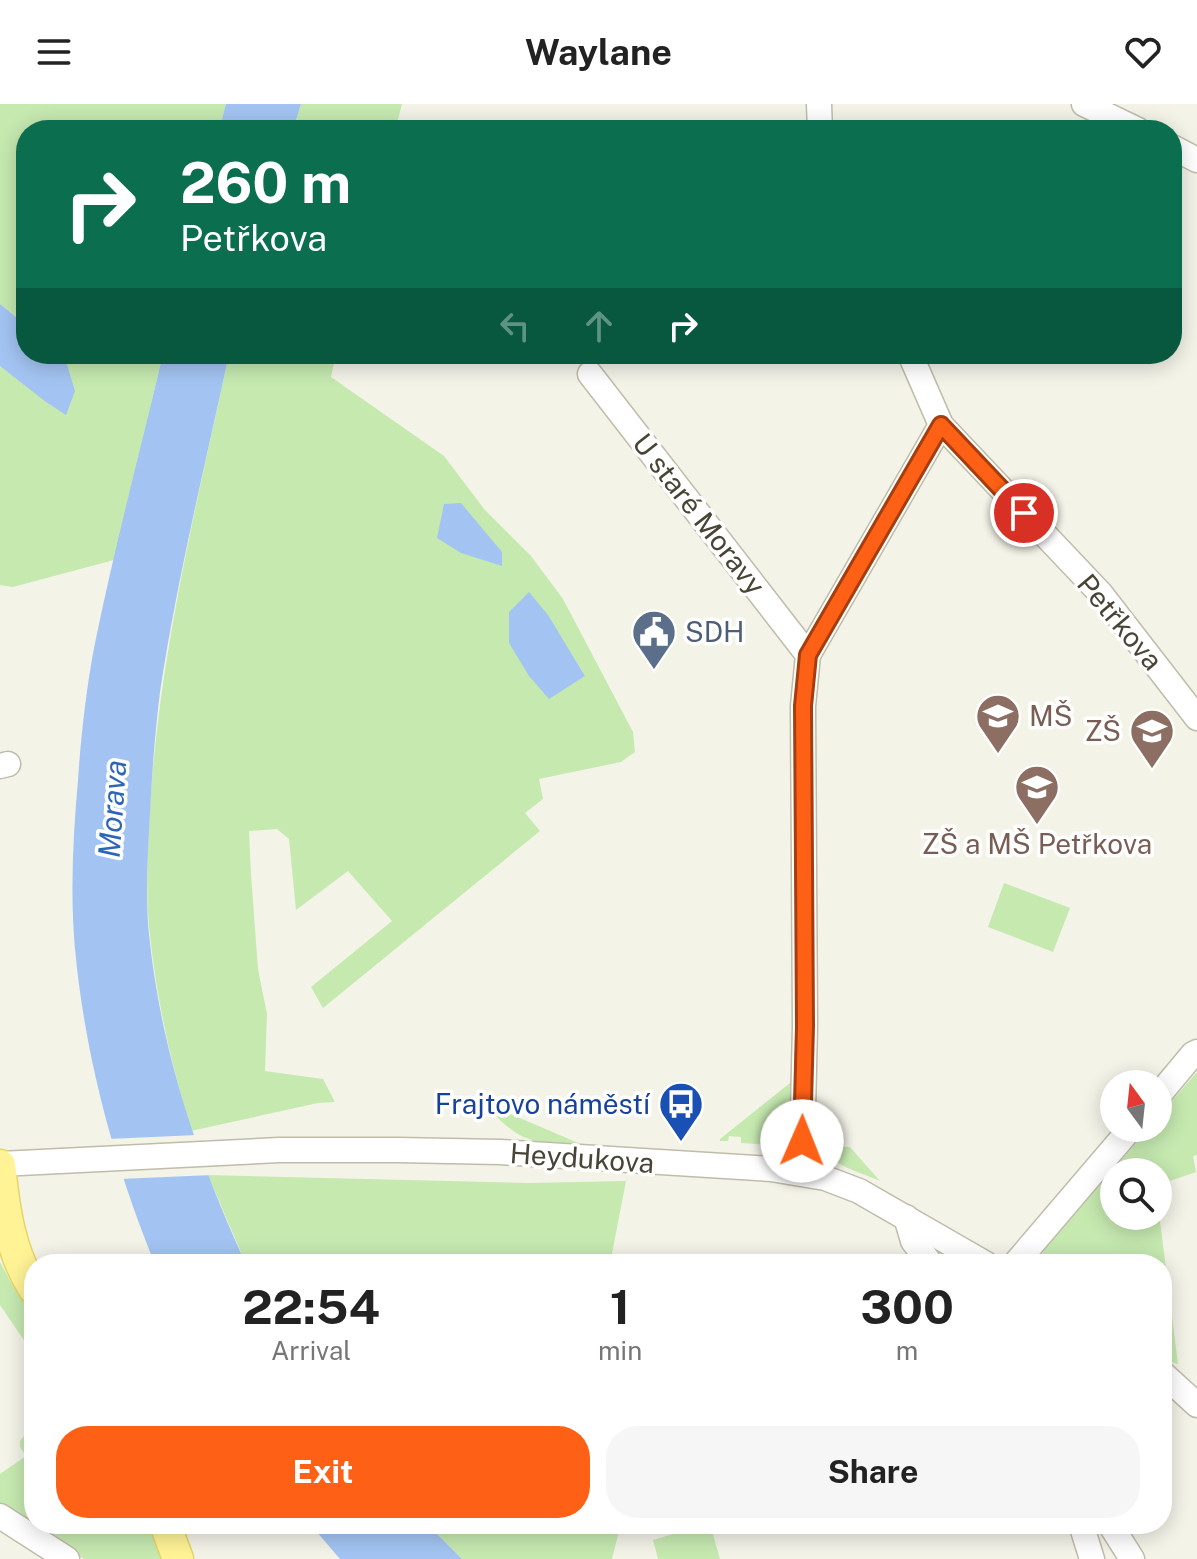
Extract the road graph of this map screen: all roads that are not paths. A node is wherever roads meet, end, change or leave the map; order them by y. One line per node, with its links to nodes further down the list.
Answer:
1 (1084, 104): 2 (street)
2 (1117, 120)
3 (914, 364): 5 (street, Petřkova)
4 (590, 374): 6 (street, U staré Moravy)
5 (941, 425): 6 (street); 7 (street, Petřkova)
6 (808, 655): 13 (street)
7 (1197, 718)
8 (1197, 1028): 9 (street)
9 (1195, 1053): 10 (street)
10 (1172, 1080)
11 (1119, 1142): 17 (street)
12 (0, 1165): 13 (street, Heydukova); 18 (main road)
13 (800, 1173): 14 (street, Heydukova)
14 (906, 1217): 15 (street); 16 (street, Heydukova)
15 (923, 1254)
16 (969, 1254)
17 (1024, 1254)
18 (24, 1272)
19 (1172, 1382): 20 (street)
20 (1197, 1405)
21 (0, 1516): 22 (street)
22 (24, 1531)
23 (28, 1534): 27 (street)
24 (169, 1534): 28 (main road)
25 (1084, 1534): 29 (street)
26 (1116, 1534): 30 (street)
27 (67, 1559)
28 (178, 1559)
29 (1092, 1559)
30 (1132, 1559)

